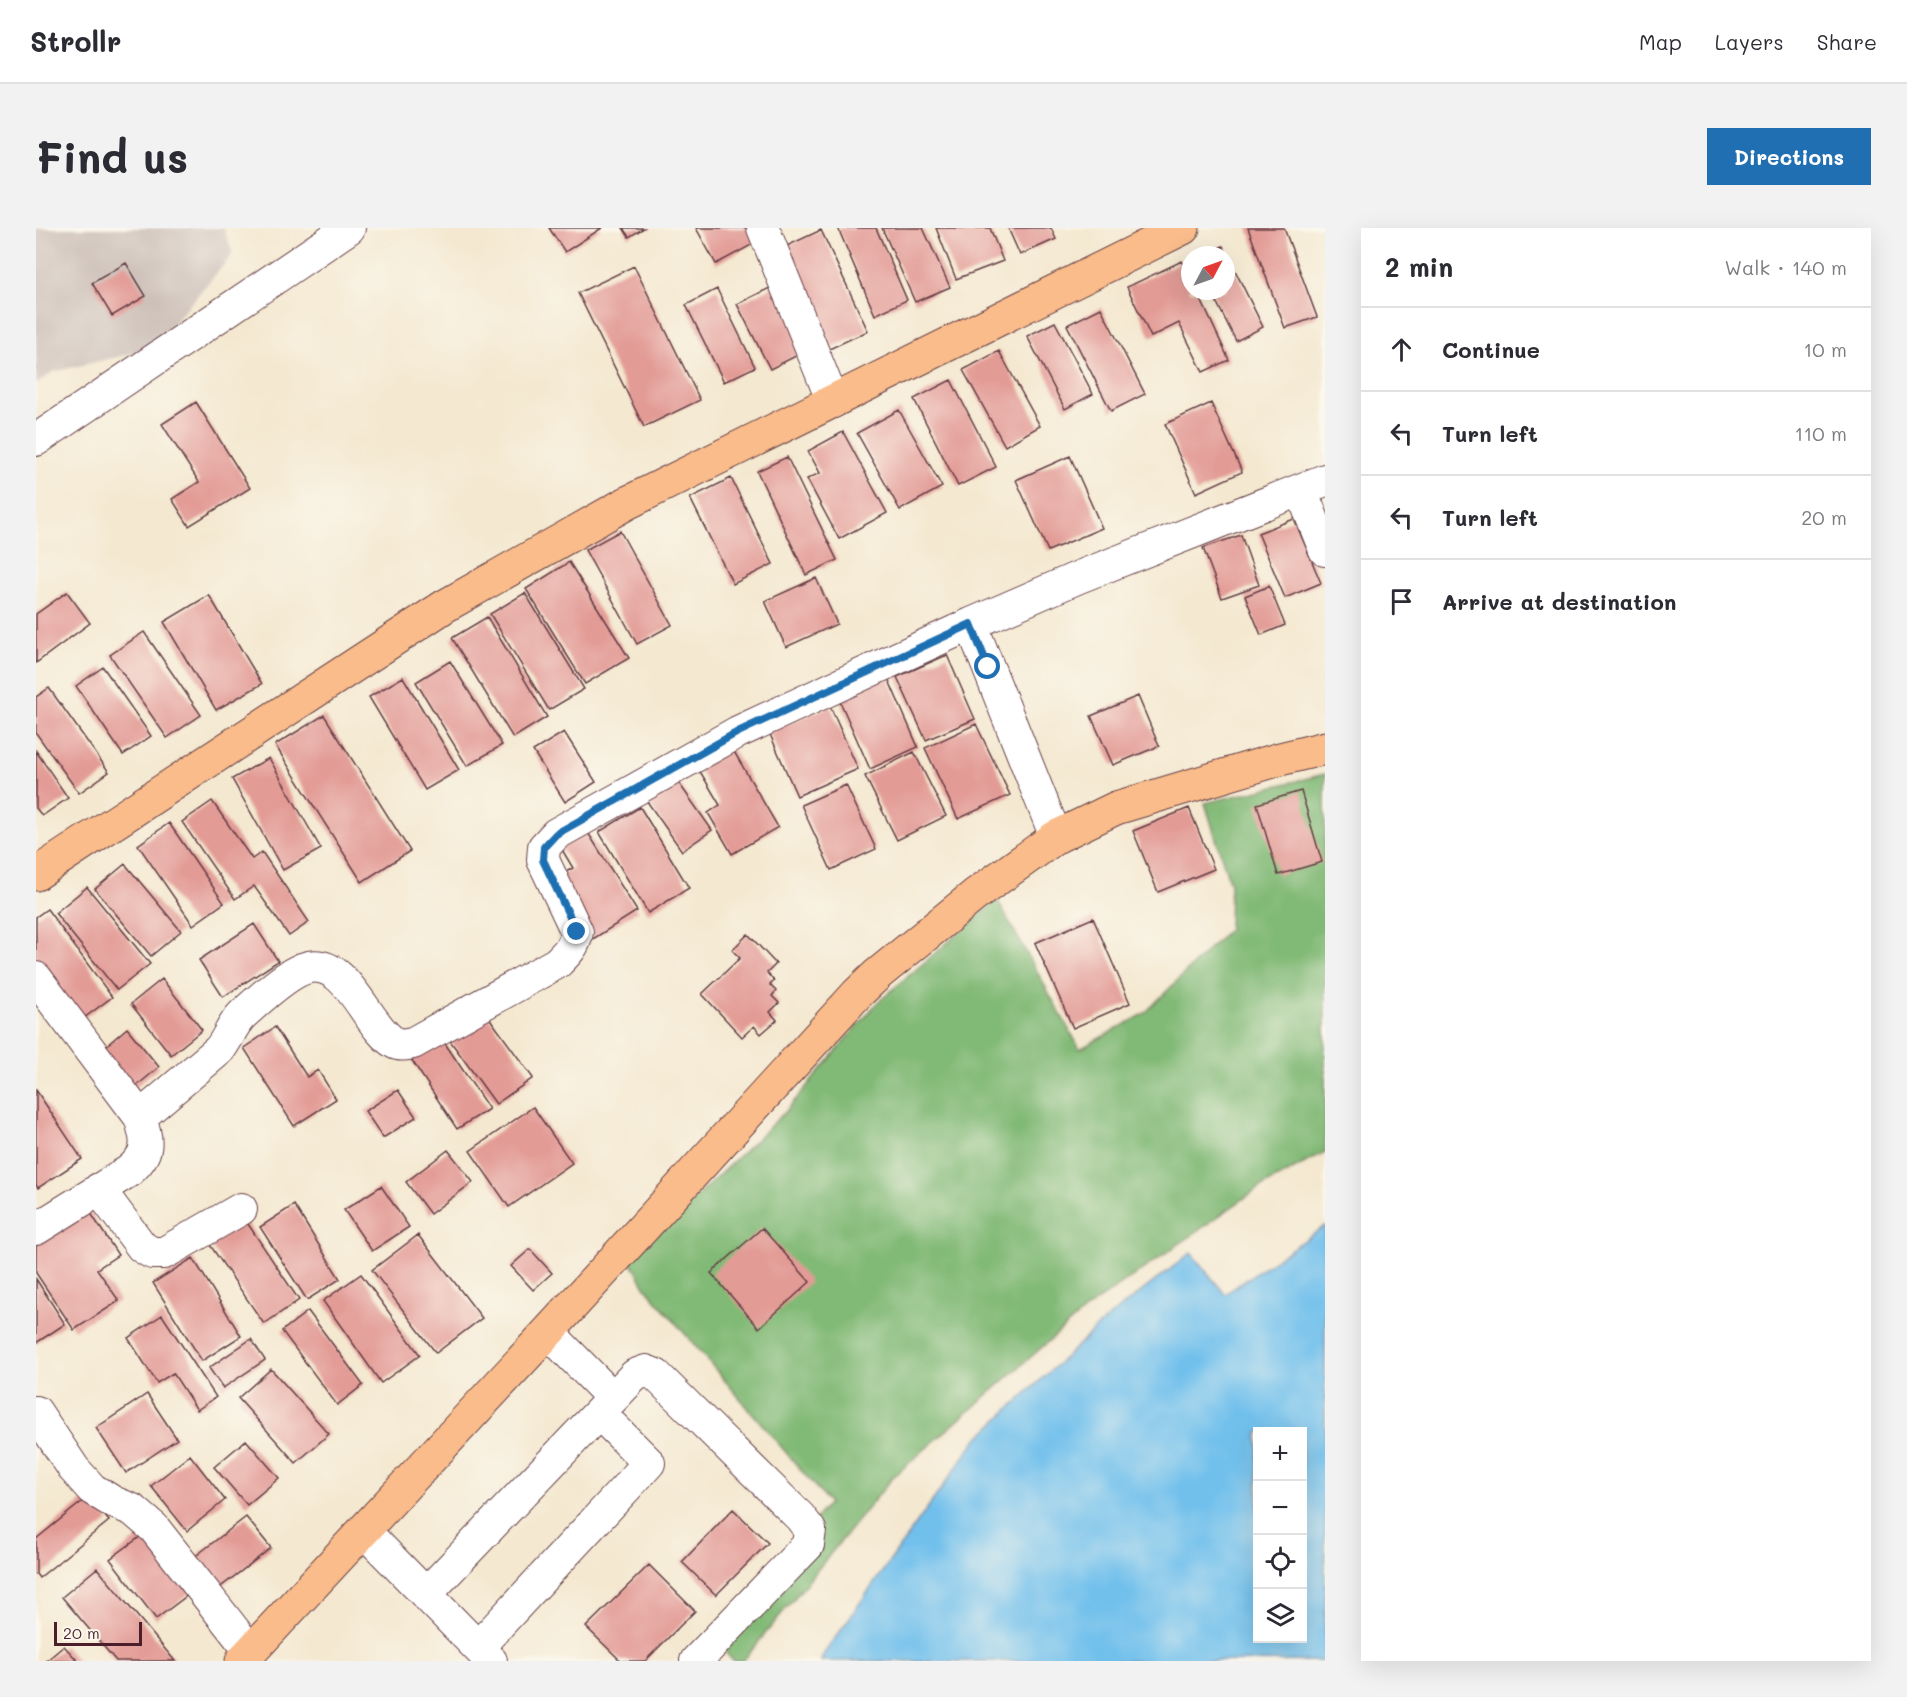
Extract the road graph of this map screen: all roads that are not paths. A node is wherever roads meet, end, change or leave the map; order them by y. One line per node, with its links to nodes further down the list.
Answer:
1 (349, 228): 5 (street)
2 (763, 228): 4 (street)
3 (1183, 228): 4 (highway)
4 (832, 402): 11 (highway)
5 (36, 440)
6 (1313, 485): 7 (street); 8 (street)
7 (1325, 550)
8 (971, 624): 10 (street); 13 (street)
9 (1325, 748): 10 (highway)
10 (1056, 837): 17 (highway)
11 (36, 874)
12 (36, 978): 13 (street)
13 (140, 1117): 14 (street)
14 (99, 1190): 15 (street); 16 (street)
15 (241, 1209)
16 (36, 1228)
17 (548, 1332): 18 (street); 20 (highway)
18 (606, 1405): 21 (street); 22 (street); 24 (street)
19 (36, 1412): 23 (street)
20 (364, 1531): 21 (street); 23 (highway)
21 (426, 1594): 22 (street)
22 (484, 1654)
23 (246, 1656)
24 (696, 1661)

